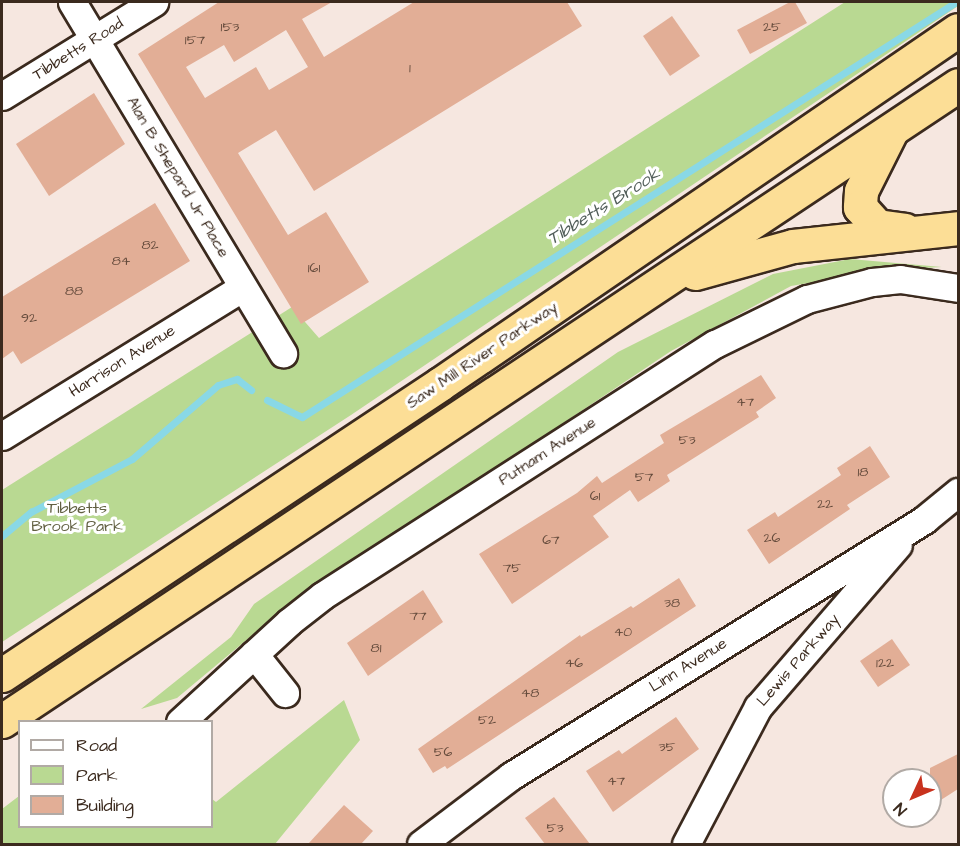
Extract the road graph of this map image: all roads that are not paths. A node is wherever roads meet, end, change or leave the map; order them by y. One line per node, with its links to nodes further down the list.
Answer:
1 (72, 2): 4 (street, Alan B Shepard Jr Place)
2 (154, 2): 4 (street, Tibbetts Road)
3 (958, 30): 18 (highway, Saw Mill River Parkway)
4 (95, 38): 6 (street, Tibbetts Road); 11 (street, Alan B Shepard Jr Place)
5 (958, 85): 7 (highway)
6 (2, 96)
7 (892, 129): 9 (highway); 10 (highway)
8 (958, 228): 9 (highway)
9 (916, 231): 10 (highway)
10 (659, 284): 21 (highway)
11 (243, 286): 13 (street, Alan B Shepard Jr Place); 14 (street, Harrison Avenue)
12 (958, 288): 17 (street, Putnam Avenue)
13 (283, 353)
14 (2, 436)
15 (958, 492): 16 (street, Linn Avenue)
16 (916, 524): 22 (street, Linn Avenue); 23 (street, Lewis Parkway)
17 (254, 654): 19 (street); 20 (street, Putnam Avenue)
18 (2, 675)
19 (285, 693)
20 (182, 720)
21 (2, 721)
22 (421, 844)
23 (686, 844)

